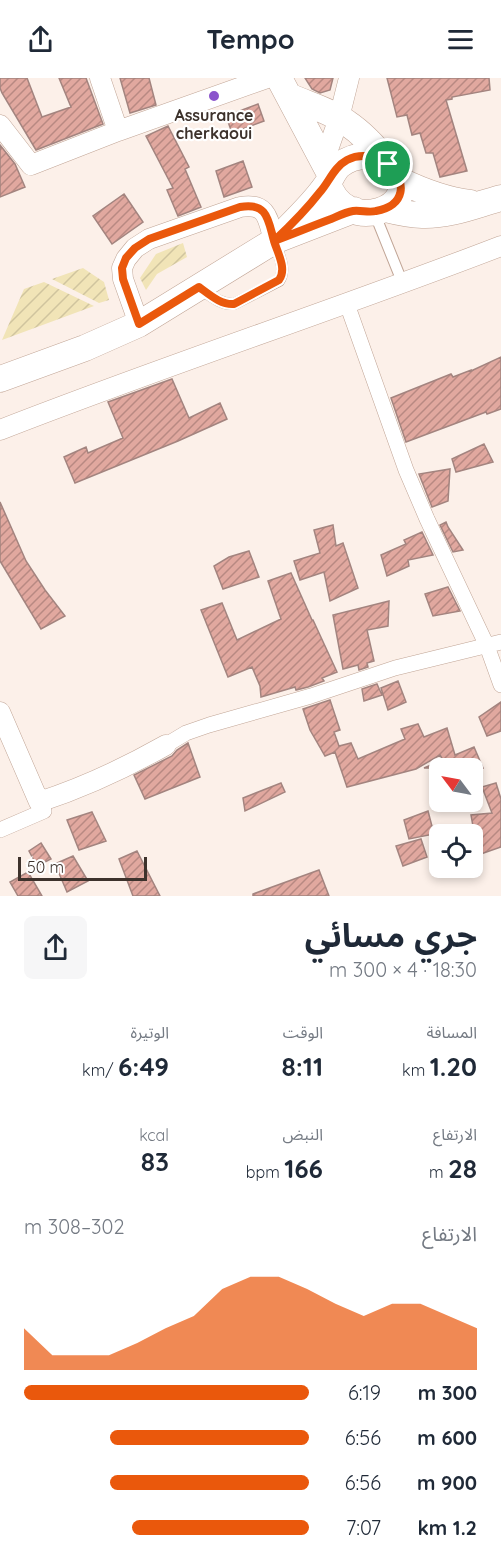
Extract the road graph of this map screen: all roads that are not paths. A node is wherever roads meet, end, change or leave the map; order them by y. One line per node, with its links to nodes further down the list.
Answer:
1 (100, 78): 7 (street)
2 (267, 78): 7 (street)
3 (349, 78): 5 (street)
4 (285, 88): 5 (street); 9 (street)
5 (339, 118): 8 (street); 9 (street)
6 (0, 125): 7 (street)
7 (118, 131)
8 (395, 172): 9 (street); 10 (street); 11 (street)
9 (328, 173): 11 (street); 12 (street)
10 (489, 201): 11 (street)
11 (371, 210): 12 (street); 14 (lane)
12 (274, 241): 15 (street); 15 (lane); 17 (street)
13 (501, 246): 14 (street)
14 (403, 284): 16 (street)
15 (199, 287): 17 (street)
16 (347, 304): 19 (street); 20 (street)
17 (139, 324): 18 (street)
18 (0, 379)
19 (0, 430)
20 (494, 644): 21 (street); 23 (street)
21 (501, 684)
22 (0, 712): 24 (street)
23 (166, 745): 24 (street)
24 (39, 802): 25 (street)
25 (2, 823)

